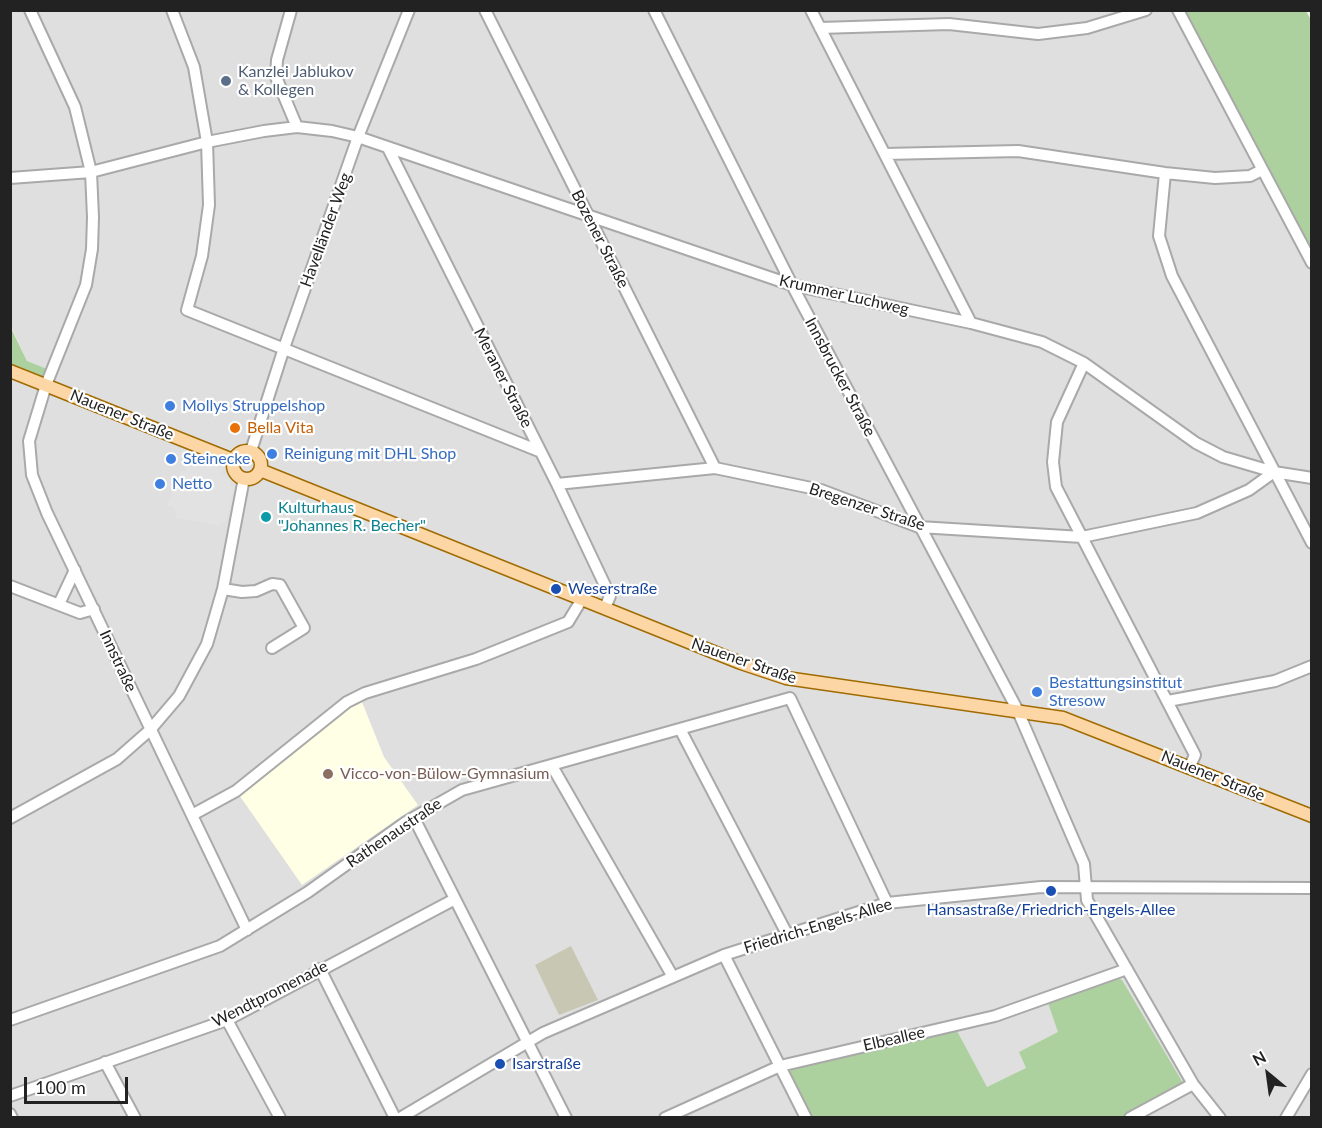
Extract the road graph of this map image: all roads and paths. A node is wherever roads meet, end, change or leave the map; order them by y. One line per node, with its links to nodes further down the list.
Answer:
1 (30, 10): 17 (street, Innstraße)
2 (172, 10): 13 (street)
3 (291, 10): 11 (street)
4 (409, 10): 12 (street, Havelländer Weg)
5 (485, 10): 20 (street, Bozener Straße)
6 (654, 10): 22 (street, Innsbrucker Straße)
7 (811, 10): 10 (street)
8 (1146, 10): 10 (street)
9 (1178, 10): 16 (street)
10 (820, 28): 15 (street)
11 (297, 127): 12 (street, Krummer Luchweg); 13 (street, Krummer Luchweg)
12 (358, 137): 14 (street, Krummer Luchweg); 24 (street, Havelländer Weg)
13 (207, 142): 17 (street, Krummer Luchweg); 24 (street)
14 (388, 148): 20 (street, Krummer Luchweg); 28 (street, Meraner Straße)
15 (885, 154): 18 (street); 23 (street)
16 (1262, 170): 18 (street); 21 (street)
17 (91, 172): 19 (street, Krummer Luchweg); 27 (street, Innstraße)
18 (1165, 173): 33 (street)
19 (10, 178)
20 (588, 215): 22 (street, Krummer Luchweg); 31 (street, Bozener Straße)
21 (1311, 262)
22 (792, 285): 23 (street, Krummer Luchweg); 37 (street, Innsbrucker Straße)
23 (971, 323): 25 (street, Krummer Luchweg)
24 (284, 348): 28 (street); 29 (street, Havelländer Weg)
25 (1084, 363): 33 (street, Krummer Luchweg); 38 (street)
26 (10, 371): 27 (main road, Nauener Straße)
27 (46, 385): 30 (main road, Nauener Straße); 40 (street, Innstraße)
28 (539, 451): 36 (street, Meraner Straße)
29 (251, 452): 30 (main road); 32 (main road)
30 (233, 460): 34 (main road)
31 (716, 468): 36 (street, Bregenzer Straße); 37 (street, Bregenzer Straße)
32 (260, 470): 34 (main road); 43 (main road, Nauener Straße)
33 (1274, 472): 35 (street, Krummer Luchweg); 38 (street, Bregenzer Straße); 39 (street)
34 (244, 478): 42 (street)
35 (1311, 478)
36 (557, 484): 45 (street, Meraner Straße)
37 (919, 527): 38 (street, Bregenzer Straße); 50 (street, Innsbrucker Straße)
38 (1082, 537): 49 (street)
39 (1311, 543)
40 (75, 570): 44 (street); 46 (street, Innstraße)
41 (10, 586): 44 (street)
42 (223, 589): 47 (street); 52 (street)
43 (582, 599): 45 (main road, Nauener Straße); 55 (street)
44 (59, 604): 46 (street)
45 (605, 608): 50 (main road, Nauener Straße)
46 (94, 609): 52 (street, Innstraße)
47 (272, 648)
48 (1311, 666): 49 (street)
49 (1168, 701): 54 (street)
50 (1017, 709): 54 (main road, Nauener Straße); 59 (street, Innsbrucker Straße)
51 (680, 729): 53 (street, Rathenaustraße); 62 (street, Rathenaustraße); 64 (street)
52 (150, 730): 55 (street, Innstraße); 57 (street)
53 (552, 766): 58 (street, Rathenaustraße); 68 (street)
54 (1190, 766): 56 (main road, Nauener Straße)
55 (192, 815): 63 (street, Innstraße)
56 (1311, 816)
57 (10, 818)
58 (414, 818): 61 (street); 63 (street, Rathenaustraße)
59 (1087, 886): 60 (street, Friedrich-Engels-Allee); 62 (street, Friedrich-Engels-Allee); 67 (street, Innsbrucker Straße)
60 (1311, 888)
61 (455, 899): 66 (street, Wendtpromenade); 71 (street)
62 (887, 903): 64 (street, Friedrich-Engels-Allee)
63 (247, 930): 69 (street, Rathenaustraße)
64 (787, 934): 65 (street, Friedrich-Engels-Allee)
65 (724, 955): 68 (street, Friedrich-Engels-Allee); 73 (street)
66 (320, 969): 70 (street, Wendtpromenade); 79 (street)
67 (1127, 969): 73 (street, Elbeallee); 75 (street, Innsbrucker Straße)
68 (673, 977): 71 (street, Friedrich-Engels-Allee)
69 (10, 1020)
70 (227, 1020): 72 (street, Wendtpromenade); 78 (street)
71 (527, 1042): 80 (street, Friedrich-Engels-Allee); 81 (street)
72 (105, 1062): 76 (street, Wendtpromenade); 77 (street)
73 (780, 1066): 82 (street, Elbeallee); 83 (street)
74 (1311, 1074): 86 (street)
75 (1193, 1084): 84 (street); 85 (street, Innsbrucker Straße)
76 (10, 1096)
77 (135, 1118)
78 (280, 1118)
79 (395, 1118)
80 (400, 1118)
81 (566, 1118)
82 (665, 1118)
83 (806, 1118)
84 (1130, 1118)
85 (1220, 1118)
86 (1286, 1118)

